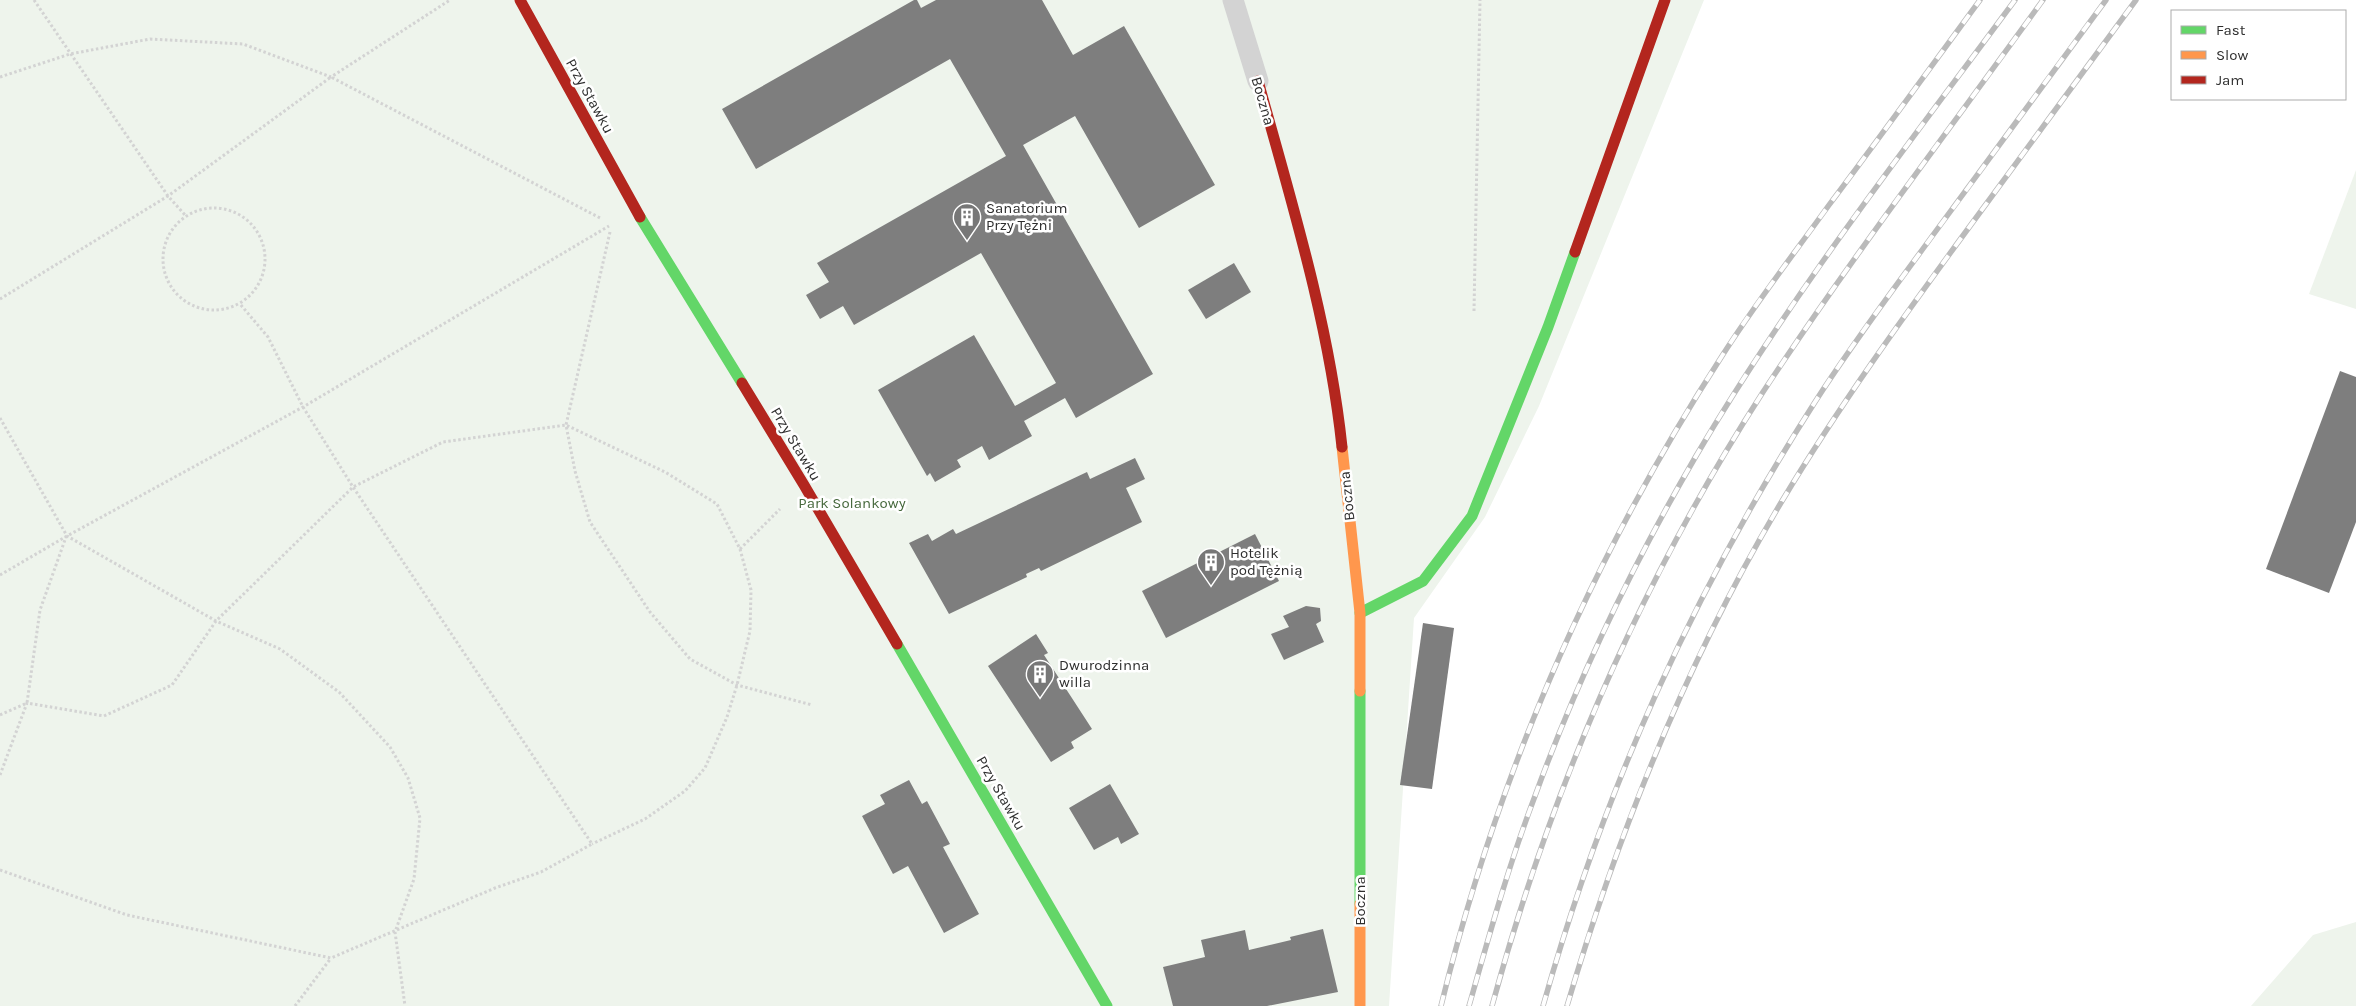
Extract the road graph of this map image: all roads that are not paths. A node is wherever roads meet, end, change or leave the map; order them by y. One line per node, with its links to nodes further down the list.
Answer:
1 (520, 0): 6 (street, Przy Stawku)
2 (1233, 0): 4 (lane, Boczna)
3 (1665, 0): 5 (street)
4 (1258, 81): 5 (street, Boczna)
5 (1360, 613): 7 (street, Boczna)
6 (1107, 1006)
7 (1360, 1006)

